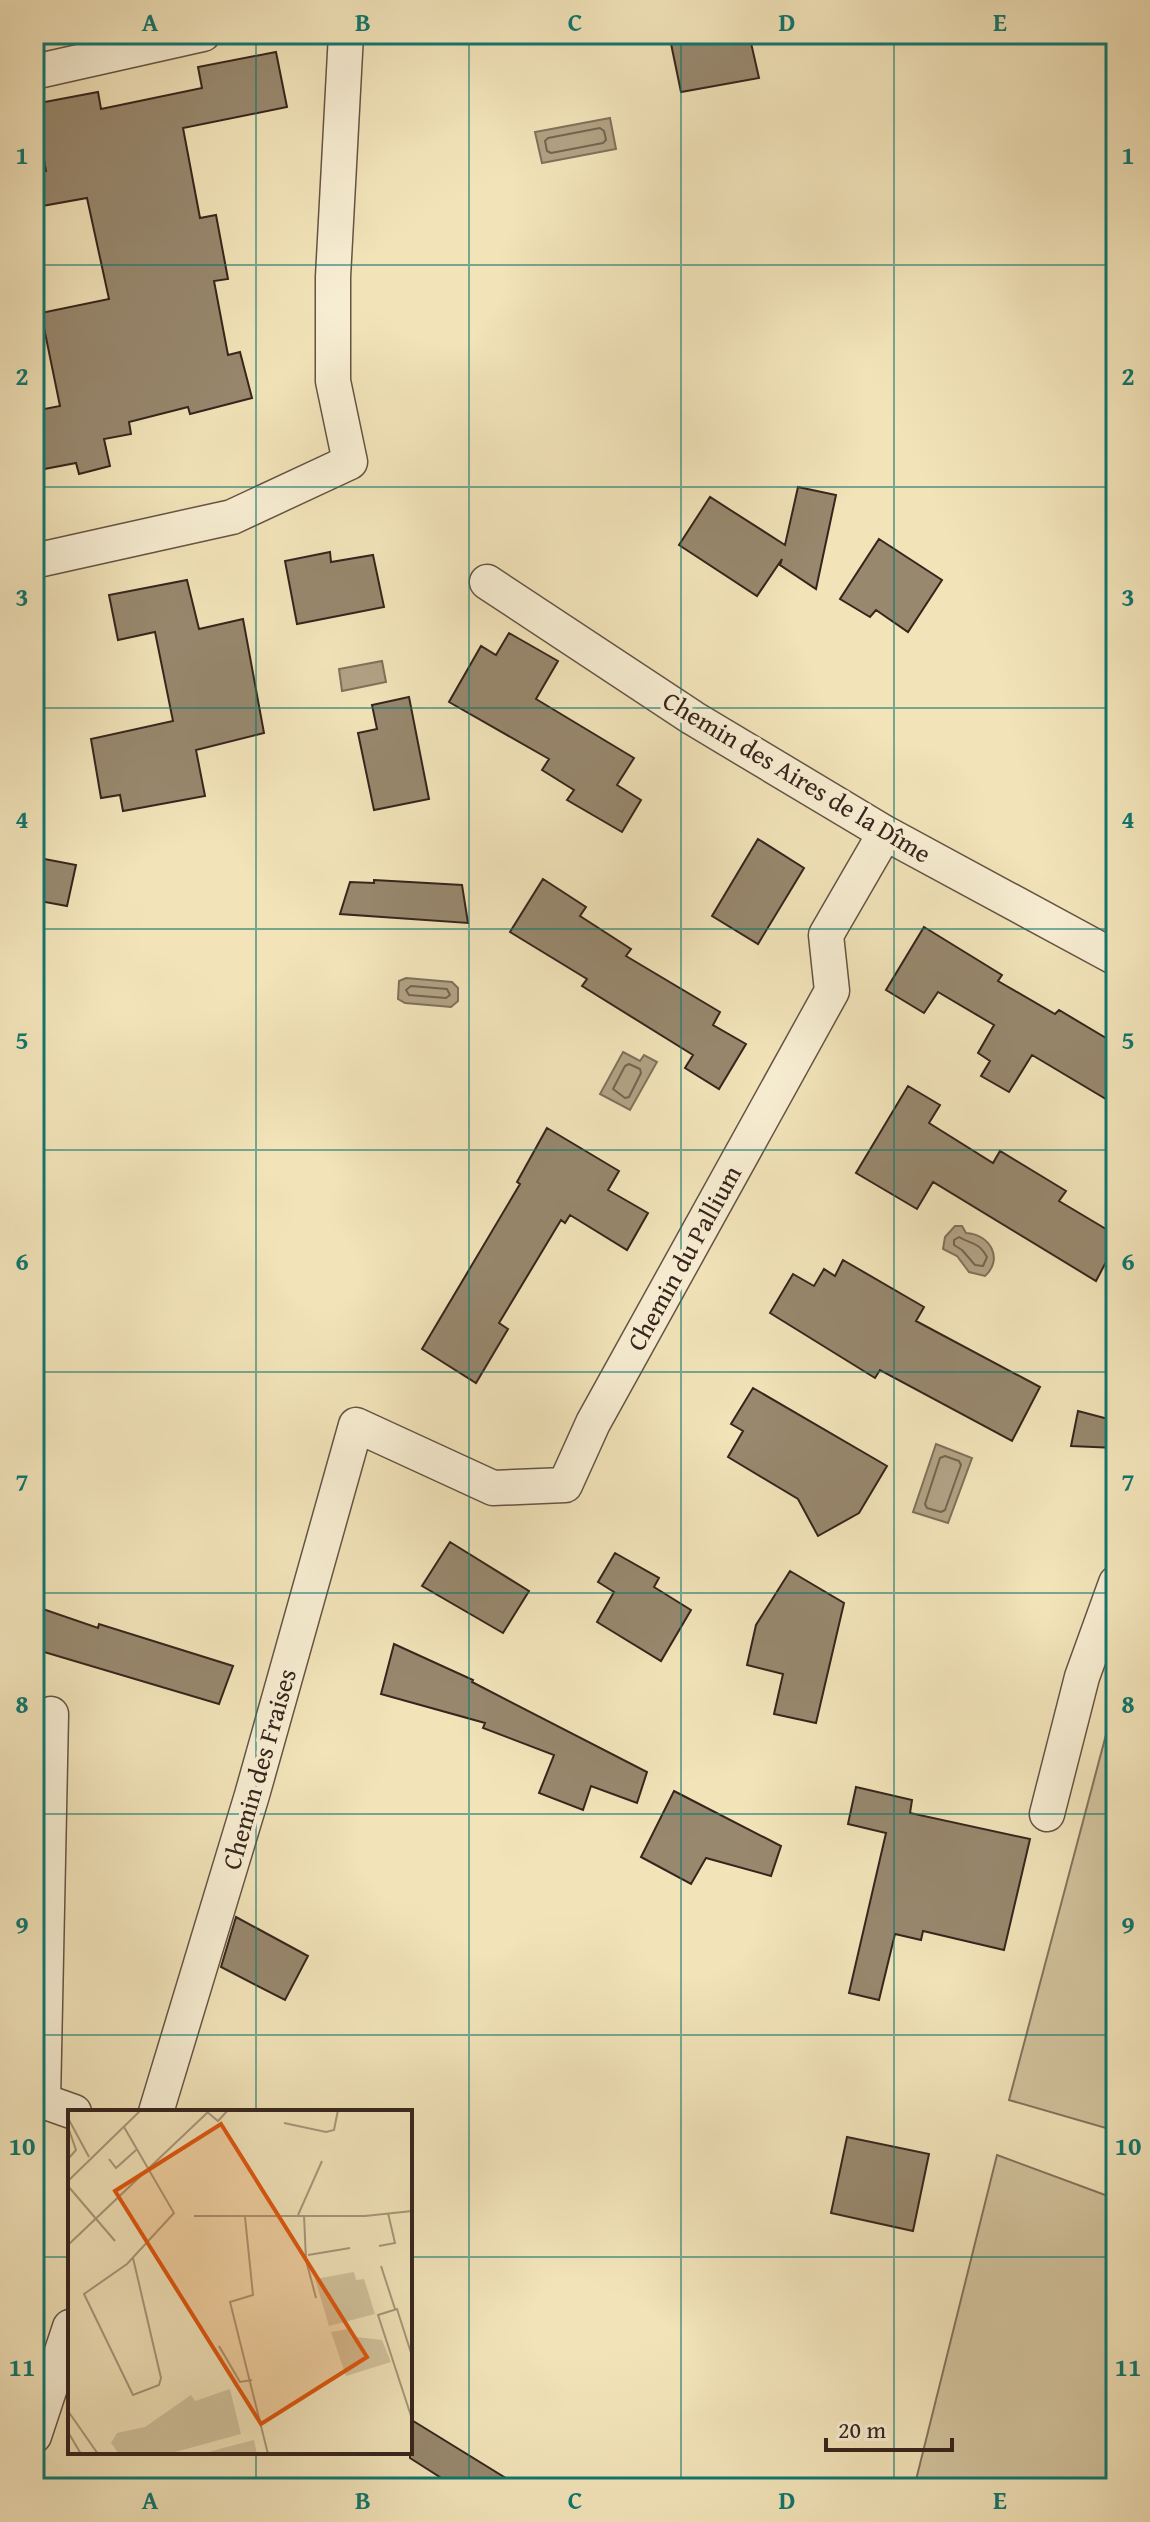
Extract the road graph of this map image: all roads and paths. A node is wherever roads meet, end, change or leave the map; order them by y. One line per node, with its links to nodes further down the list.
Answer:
1 (203, 34): 3 (street)
2 (346, 34): 4 (street)
3 (34, 72)
4 (34, 561)
5 (487, 582): 6 (street, Chemin des Aires de la Dîme)
6 (885, 833): 7 (street, Chemin des Aires de la Dîme); 8 (street, Chemin du Pallium)
7 (1116, 958)
8 (356, 1425): 13 (street, Chemin des Fraises)
9 (1116, 1583): 11 (street)
10 (51, 1714): 12 (street)
11 (1047, 1814)
12 (68, 2110)
13 (157, 2110)
14 (68, 2333): 15 (street)
15 (34, 2436)

